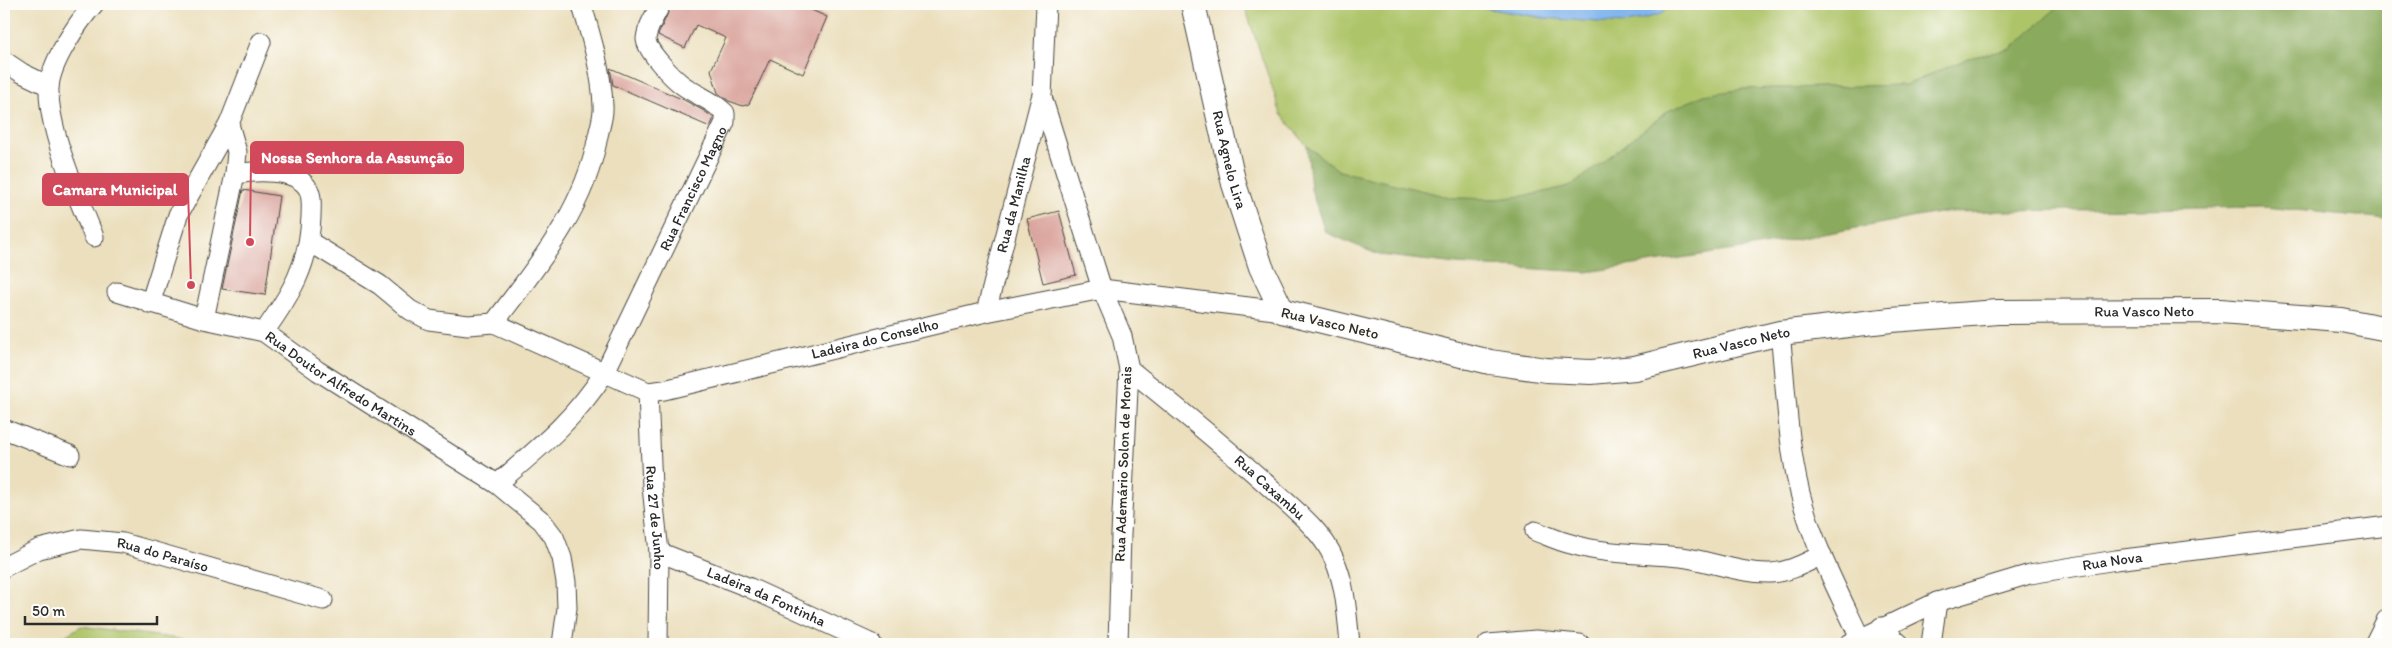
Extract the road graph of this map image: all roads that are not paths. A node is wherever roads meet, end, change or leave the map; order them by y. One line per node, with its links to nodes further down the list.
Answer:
1 (94, 4): 8 (street)
2 (583, 4): 20 (street)
3 (661, 4): 25 (street, Rua Francisco Magno)
4 (1046, 4): 9 (street, Rua da Manilha)
5 (1193, 4): 17 (main road, Rua Agnelo Lira)
6 (262, 42): 10 (street)
7 (4, 61): 8 (street)
8 (49, 86): 12 (street)
9 (1042, 97): 14 (street, Rua da Manilha); 18 (street, Rua da Manilha)
10 (229, 124): 11 (street); 16 (street)
11 (235, 174): 13 (street); 19 (street)
12 (94, 237)
13 (310, 242): 20 (street); 22 (street)
14 (1102, 289): 17 (street, Rua Vasco Neto); 18 (street, Ladeira do Conselho); 24 (street, Rua Ademário Solon de Morais)
15 (117, 292): 16 (street, Rua Doutor Alfredo Martins)
16 (150, 304): 19 (street, Rua Doutor Alfredo Martins)
17 (1282, 311): 23 (main road, Rua Vasco Neto)
18 (986, 312): 26 (street, Ladeira do Conselho)
19 (204, 319): 22 (street, Rua Doutor Alfredo Martins)
20 (494, 323): 25 (street)
21 (2388, 329): 23 (main road, Rua Vasco Neto)
22 (264, 332): 29 (street, Rua Doutor Alfredo Martins)
23 (1780, 333): 33 (street)
24 (1129, 369): 43 (street, Rua Ademário Solon de Morais); 44 (street, Rua Caxambu)
25 (606, 372): 26 (street); 29 (street)
26 (648, 392): 32 (street, Rua 27 de Junho)
27 (4, 429): 28 (street)
28 (70, 455)
29 (497, 484): 40 (street, Rua Doutor Alfredo Martins)
30 (2388, 526): 36 (street, Rua Nova)
31 (1535, 531): 33 (street)
32 (659, 552): 41 (street, Rua 27 de Junho); 42 (street, Ladeira da Fontinha)
33 (1822, 555): 39 (street)
34 (4, 567): 35 (street, Rua do Paraíso)
35 (323, 600)
36 (1937, 602): 38 (street, Rua Nova); 48 (street)
37 (2388, 622): 49 (main road)
38 (1881, 627): 39 (street, Rua Nova); 47 (street)
39 (1855, 641)
40 (562, 644)
41 (658, 644)
42 (872, 644)
43 (1118, 644)
44 (1350, 644)
45 (1488, 644): 46 (street)
46 (1580, 644)
47 (1900, 644)
48 (1931, 644)
49 (2378, 644)

